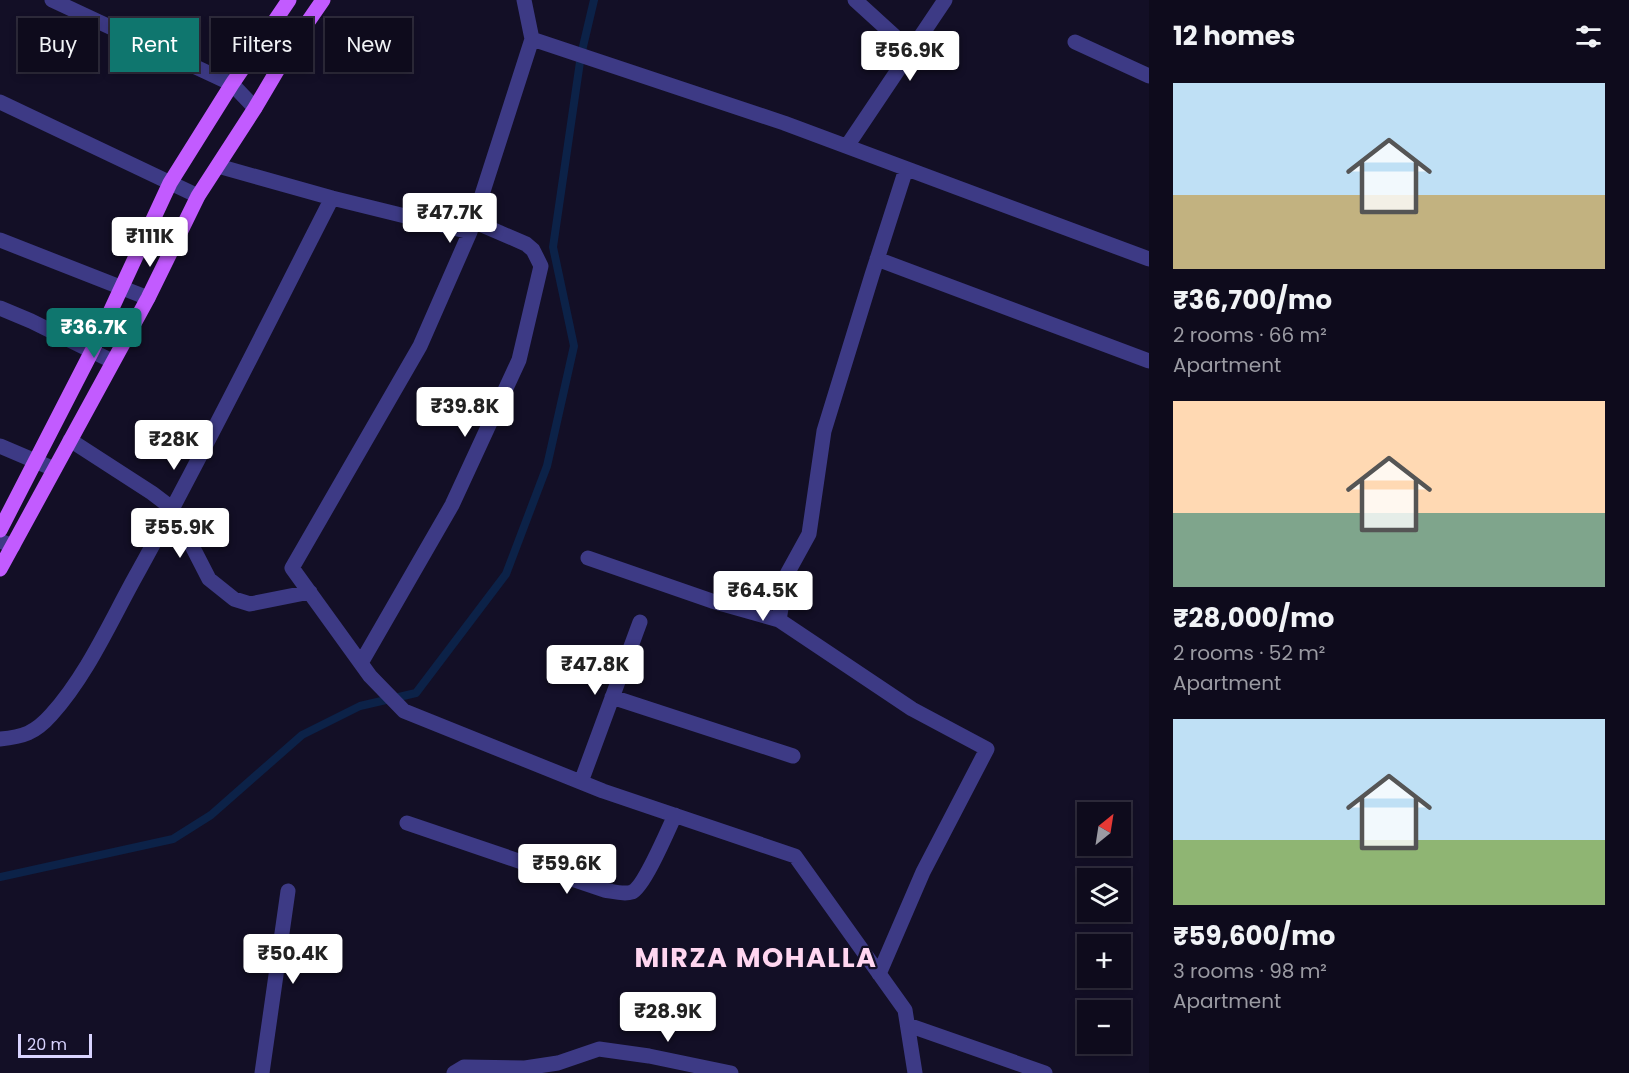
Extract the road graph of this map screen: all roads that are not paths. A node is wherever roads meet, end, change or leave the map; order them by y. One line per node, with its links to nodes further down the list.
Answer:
1 (52, 0): 11 (street)
2 (289, 0): 11 (main road)
3 (323, 0): 13 (main road)
4 (524, 0): 7 (street)
5 (855, 0): 9 (street)
6 (945, 0): 9 (street)
7 (532, 39): 14 (street); 20 (street)
8 (1075, 42): 10 (street)
9 (911, 51): 14 (street)
10 (1149, 76)
11 (232, 84): 13 (street); 17 (main road)
12 (0, 102): 17 (street)
13 (255, 108): 15 (main road)
14 (847, 146): 16 (street)
15 (218, 166): 18 (main road); 19 (street)
16 (906, 169): 22 (street); 23 (street)
17 (170, 183): 18 (street); 24 (main road)
18 (198, 196): 25 (main road)
19 (332, 198): 20 (street); 34 (street)
20 (472, 227): 39 (street); 42 (street)
21 (0, 240): 24 (street)
22 (877, 259): 29 (street); 40 (street)
23 (1149, 259)
24 (123, 288): 25 (street); 27 (main road)
25 (148, 298): 28 (main road)
26 (0, 308): 27 (street)
27 (92, 351): 28 (street); 32 (main road)
28 (112, 361): 30 (main road)
29 (1149, 361)
30 (70, 440): 33 (main road); 34 (street)
31 (0, 446): 32 (street)
32 (36, 461): 33 (street); 35 (main road)
33 (54, 469): 36 (main road)
34 (173, 509): 39 (street); 44 (street)
35 (0, 530)
36 (6, 543): 38 (main road)
37 (588, 558): 40 (street)
38 (0, 569)
39 (310, 592): 42 (street)
40 (779, 620): 50 (street)
41 (640, 622): 43 (street)
42 (365, 670): 46 (street)
43 (612, 697): 45 (street); 46 (street)
44 (0, 739)
45 (793, 756)
46 (581, 782): 47 (street)
47 (675, 815): 48 (street); 50 (street)
48 (407, 823)
49 (288, 891): 52 (street)
50 (879, 974): 51 (street)
51 (908, 1025): 55 (street); 56 (street)
52 (262, 1073)
53 (454, 1073): 54 (street)
54 (731, 1073)
55 (915, 1073)
56 (1045, 1073)

